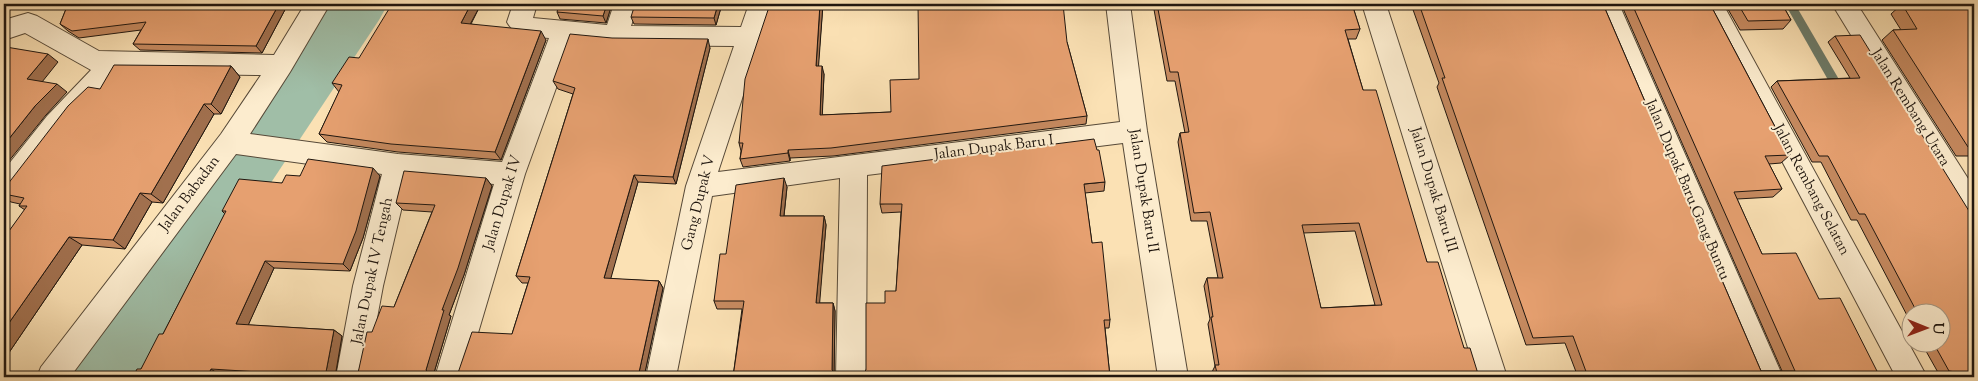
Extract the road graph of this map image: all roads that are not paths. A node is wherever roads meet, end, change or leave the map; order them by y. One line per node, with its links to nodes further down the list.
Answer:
1 (318, 4): 16 (street, Jalan Babadan)
2 (525, 4): 12 (street)
3 (626, 4): 13 (street)
4 (761, 4): 14 (street, Gang Dupak V)
5 (1118, 4): 17 (street, Jalan Dupak Baru II)
6 (1374, 4): 32 (street, Jalan Dupak Baru III)
7 (1607, 4): 33 (street, Jalan Dupak Baru Gang Buntu)
8 (1711, 4): 34 (street, Jalan Rembang Selatan)
9 (1844, 4): 22 (street, Jalan Rembang Utara)
10 (29, 14): 11 (street); 15 (street)
11 (4, 30)
12 (564, 31): 13 (street); 21 (street, Jalan Dupak IV)
13 (616, 34): 14 (street)
14 (750, 37): 23 (street, Gang Dupak V)
15 (116, 63): 16 (street); 24 (street)
16 (281, 65): 18 (street, Jalan Babadan)
17 (1134, 131): 20 (street, Jalan Dupak Baru I); 31 (street, Jalan Dupak Baru II)
18 (232, 142): 19 (street); 26 (street, Jalan Babadan)
19 (398, 165): 21 (street); 27 (street, Jalan Dupak IV Tengah)
20 (854, 165): 23 (street, Jalan Dupak Baru I); 30 (street)
21 (511, 174): 28 (street, Jalan Dupak IV)
22 (1963, 176): 25 (street, Jalan Rembang Utara)
23 (700, 186): 29 (street, Gang Dupak V)
24 (4, 191)
25 (1974, 212)
26 (52, 377)
27 (351, 377)
28 (450, 377)
29 (661, 377)
30 (851, 377)
31 (1173, 377)
32 (1492, 377)
33 (1768, 377)
34 (1912, 377)

